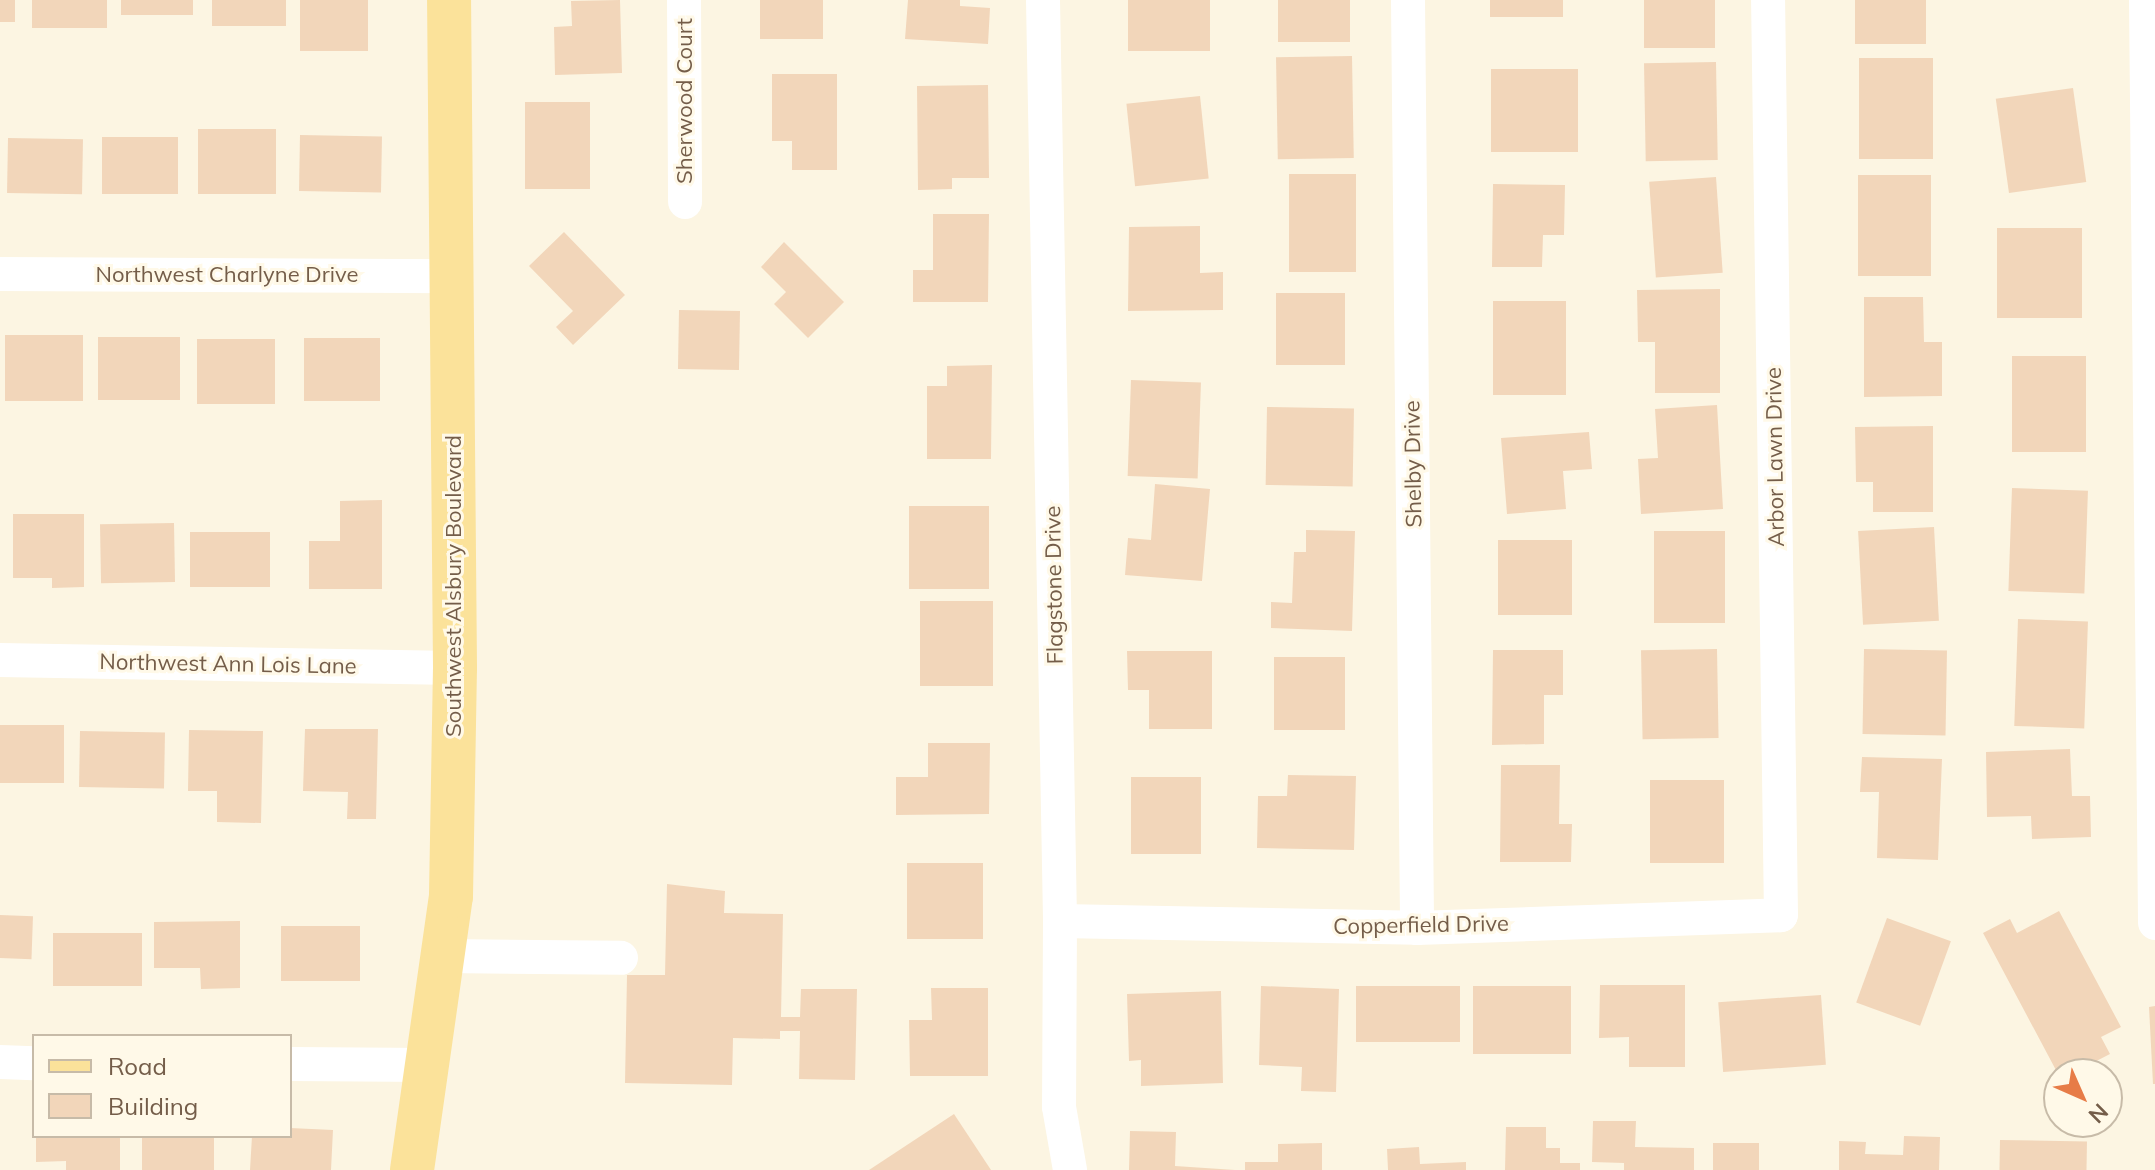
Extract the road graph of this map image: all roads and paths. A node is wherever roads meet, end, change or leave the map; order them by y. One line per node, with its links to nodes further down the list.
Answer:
1 (449, 0): 9 (main road, Southwest Alsbury Boulevard)
2 (684, 0): 7 (street, Sherwood Court)
3 (1043, 0): 13 (street, Flagstone Drive)
4 (1408, 0): 15 (street, Shelby Drive)
5 (1768, 0): 12 (street, Arbor Lawn Drive)
6 (2146, 0): 14 (street)
7 (685, 202)
8 (0, 274): 9 (street, Northwest Charlyne Drive)
9 (453, 276): 11 (main road, Southwest Alsbury Boulevard)
10 (0, 660): 11 (street, Northwest Ann Lois Lane)
11 (455, 668): 16 (main road, Southwest Alsbury Boulevard)
12 (1781, 915): 15 (street, Copperfield Drive)
13 (1060, 921): 15 (street, Copperfield Drive); 23 (street, Flagstone Drive)
14 (2155, 923)
15 (1417, 928)
16 (443, 956): 17 (street); 21 (main road, Southwest Alsbury Boulevard)
17 (621, 958)
18 (0, 1062): 19 (street)
19 (32, 1063)
20 (292, 1064): 21 (street)
21 (428, 1065): 22 (main road, Southwest Alsbury Boulevard)
22 (412, 1170)
23 (1070, 1170)

